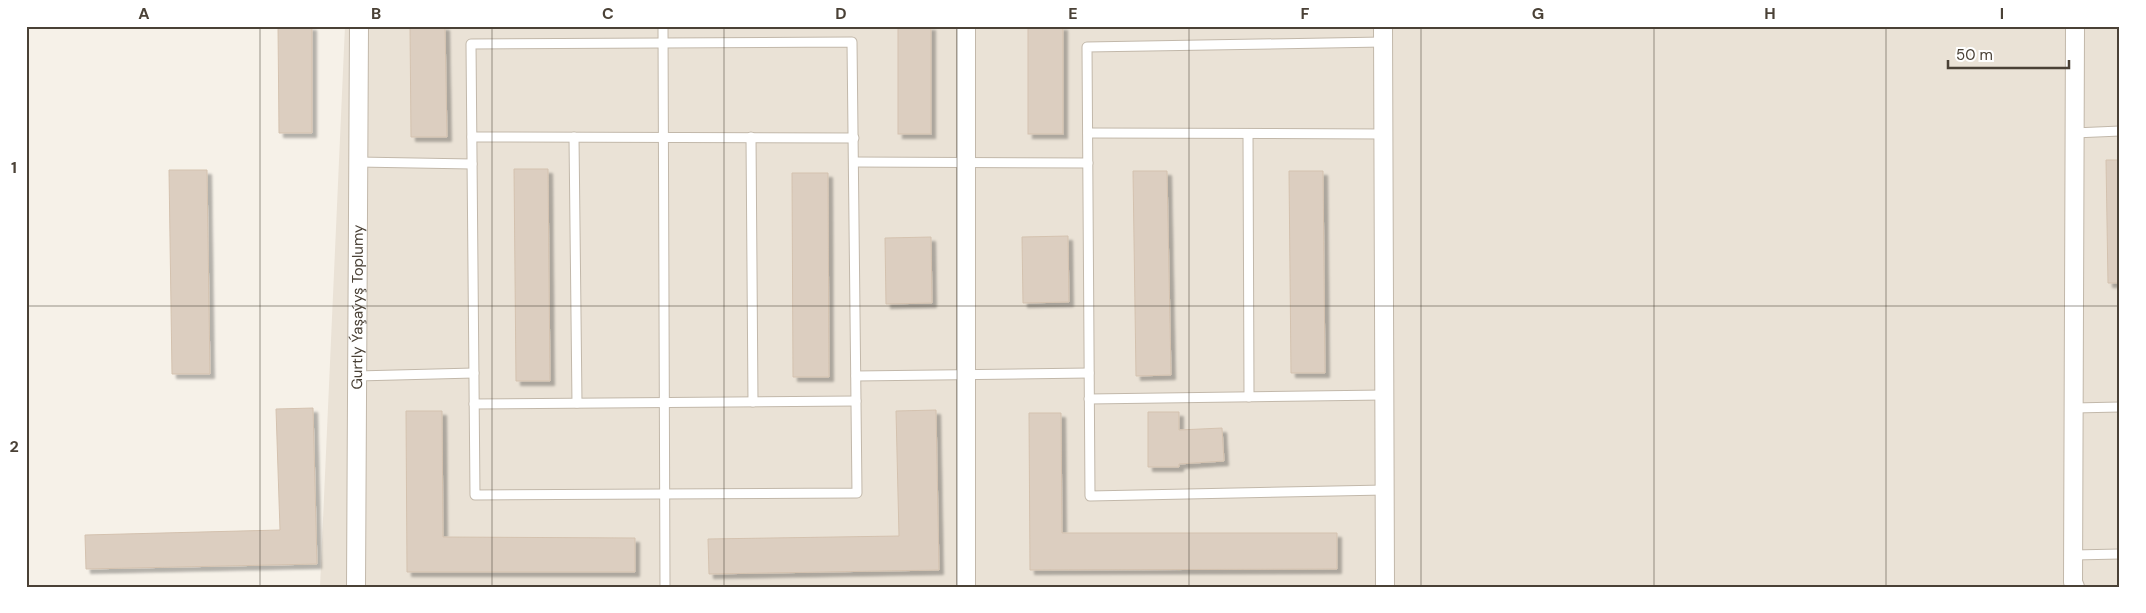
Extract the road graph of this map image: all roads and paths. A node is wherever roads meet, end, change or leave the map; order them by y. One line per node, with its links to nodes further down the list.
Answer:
1 (359, 26): 17 (street, Gurtly Ýaşaýyş Toplumy)
2 (663, 26): 6 (lane)
3 (966, 26): 20 (street)
4 (2074, 26): 8 (street)
5 (1383, 34): 9 (lane); 11 (street)
6 (663, 43): 12 (lane); 14 (lane); 16 (lane)
7 (2120, 131): 8 (lane)
8 (2074, 132): 36 (street)
9 (1088, 133): 10 (lane); 19 (lane)
10 (1248, 134): 11 (lane); 28 (lane)
11 (1383, 134): 27 (street)
12 (472, 137): 13 (lane); 21 (lane)
13 (574, 138): 14 (lane); 33 (lane)
14 (664, 138): 15 (lane); 31 (lane)
15 (752, 138): 16 (lane); 32 (lane)
16 (854, 138): 18 (lane)
17 (358, 162): 21 (lane); 25 (street, Gurtly Ýaşaýyş Toplumy)
18 (854, 162): 20 (lane); 26 (lane)
19 (1088, 162): 20 (lane); 24 (lane)
20 (966, 163): 23 (street)
21 (472, 164): 22 (lane)
22 (474, 373): 25 (lane); 34 (lane)
23 (966, 374): 24 (lane); 26 (lane); 43 (street)
24 (1089, 374): 29 (lane)
25 (357, 376): 41 (street, Gurtly Ýaşaýyş Toplumy)
26 (856, 376): 30 (lane)
27 (1384, 395): 28 (lane); 37 (street)
28 (1249, 397): 29 (lane)
29 (1089, 399): 37 (lane)
30 (856, 401): 32 (lane); 38 (lane)
31 (664, 402): 32 (lane); 33 (lane); 38 (lane)
32 (753, 402)
33 (577, 403): 34 (lane)
34 (474, 404): 38 (lane)
35 (2120, 406): 36 (lane)
36 (2074, 408): 40 (street)
37 (1385, 490): 44 (street)
38 (665, 494): 42 (lane)
39 (2120, 554): 40 (lane)
40 (2074, 555): 45 (street)
41 (356, 587)
42 (665, 587)
43 (966, 587)
44 (1385, 587)
45 (2076, 587)

